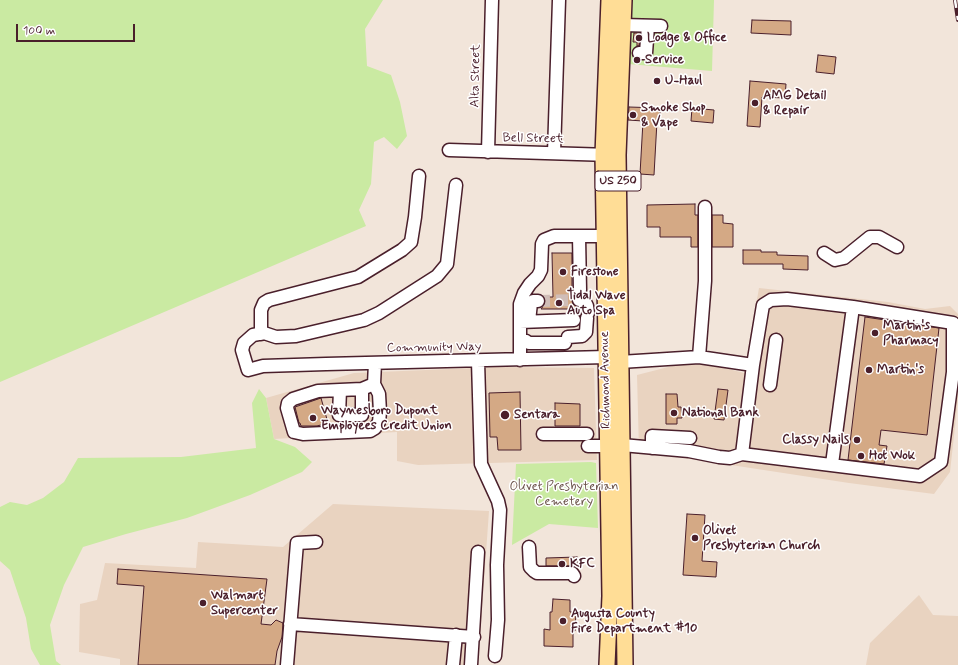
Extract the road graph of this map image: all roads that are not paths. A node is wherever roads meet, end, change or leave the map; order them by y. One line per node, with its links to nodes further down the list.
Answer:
1 (492, 0): 10 (street, Alta Street)
2 (559, 0): 11 (street)
3 (609, 0): 12 (main road, Richmond Avenue / US 250)
4 (624, 0): 5 (main road, Richmond Avenue / US 250)
5 (623, 25): 6 (street); 12 (main road, Richmond Avenue / US 250)
6 (648, 26): 7 (street); 8 (street)
7 (661, 26)
8 (639, 53)
9 (449, 150): 10 (street, Bell Street)
10 (488, 152): 11 (street, Bell Street)
11 (554, 154): 12 (street, Bell Street)
12 (610, 155): 17 (main road, Richmond Avenue / US 250); 31 (main road, Richmond Avenue / US 250)
13 (419, 176): 24 (street)
14 (456, 185): 24 (street)
15 (705, 207): 28 (street)
16 (579, 236): 17 (street); 23 (street); 26 (street)
17 (603, 236): 27 (main road, Richmond Avenue / US 250)
18 (897, 247): 19 (street)
19 (824, 254)
20 (538, 301): 23 (street)
21 (853, 307): 33 (street); 43 (street); 43 (street)
22 (574, 320): 23 (street)
23 (525, 321): 26 (street)
24 (261, 334): 32 (street, Community Way)
25 (776, 340): 35 (street)
26 (523, 341): 29 (street)
27 (606, 357): 29 (street, Community Way); 31 (street, Community Way); 40 (main road, Richmond Avenue / US 250)
28 (699, 357): 31 (street); 33 (street)
29 (520, 360): 30 (street, Community Way)
30 (478, 361): 32 (street, Community Way); 47 (street)
31 (620, 362): 40 (main road, Richmond Avenue / US 250)
32 (375, 363): 34 (street)
33 (753, 365): 42 (street)
34 (374, 384): 36 (street); 37 (street)
35 (770, 385)
36 (362, 389): 37 (street); 37 (street)
37 (340, 390)
38 (543, 434): 40 (street)
39 (690, 438): 41 (street)
40 (615, 446): 41 (street); 50 (main road, Richmond Avenue / US 250); 51 (main road, Richmond Avenue / US 250)
41 (652, 448): 42 (street)
42 (742, 454): 43 (street)
43 (832, 464)
44 (316, 542): 52 (street)
45 (529, 546): 49 (street)
46 (478, 552): 48 (street)
47 (497, 565): 48 (street); 55 (street)
48 (476, 572): 54 (street)
49 (574, 576)
50 (609, 580): 51 (street); 59 (main road, Richmond Avenue / US 250)
51 (624, 585): 60 (main road, Richmond Avenue / US 250)
52 (290, 624): 53 (street); 56 (street)
53 (456, 635): 54 (street); 57 (street)
54 (474, 637): 58 (street)
55 (495, 656)
56 (286, 665)
57 (453, 665)
58 (471, 665)
59 (607, 665)
60 (625, 665)

